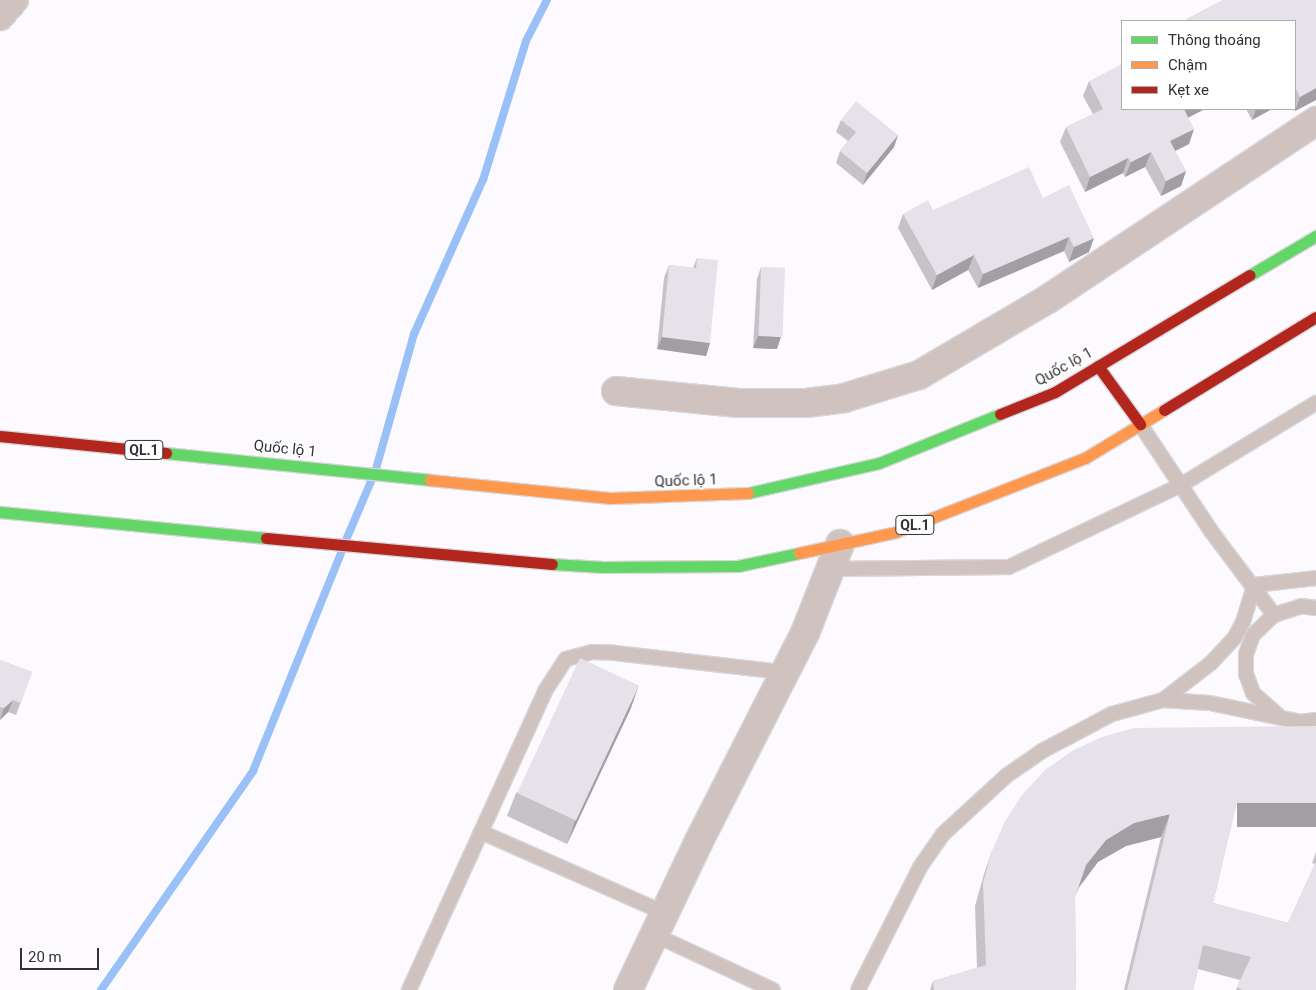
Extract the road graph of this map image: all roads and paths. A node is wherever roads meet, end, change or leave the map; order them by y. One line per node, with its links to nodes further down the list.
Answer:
1 (14, 0): 2 (street)
2 (0, 16)
3 (1316, 121): 7 (street)
4 (1316, 236): 6 (highway, Quốc lộ 1 / QL.1)
5 (1316, 317): 9 (highway, QL.1)
6 (1098, 366): 9 (highway); 10 (highway, Quốc lộ 1 / QL.1)
7 (616, 391)
8 (1316, 402): 11 (lane)
9 (1140, 424): 11 (lane); 13 (highway, QL.1)
10 (0, 436)
11 (1181, 485): 14 (lane); 16 (lane)
12 (0, 512): 13 (highway, QL.1)
13 (840, 544): 14 (street)
14 (829, 569): 19 (street)
15 (1316, 578): 16 (lane)
16 (1254, 585): 18 (lane); 20 (lane)
17 (1316, 608): 18 (lane)
18 (1274, 615): 21 (lane)
19 (783, 672): 23 (lane); 24 (street)
20 (1162, 700): 21 (lane); 28 (lane)
21 (1282, 718): 22 (lane)
22 (1316, 720)
23 (481, 832): 24 (lane); 25 (lane)
24 (660, 924): 26 (street); 27 (lane)
25 (409, 990)
26 (628, 990)
27 (773, 990)
28 (858, 990)

